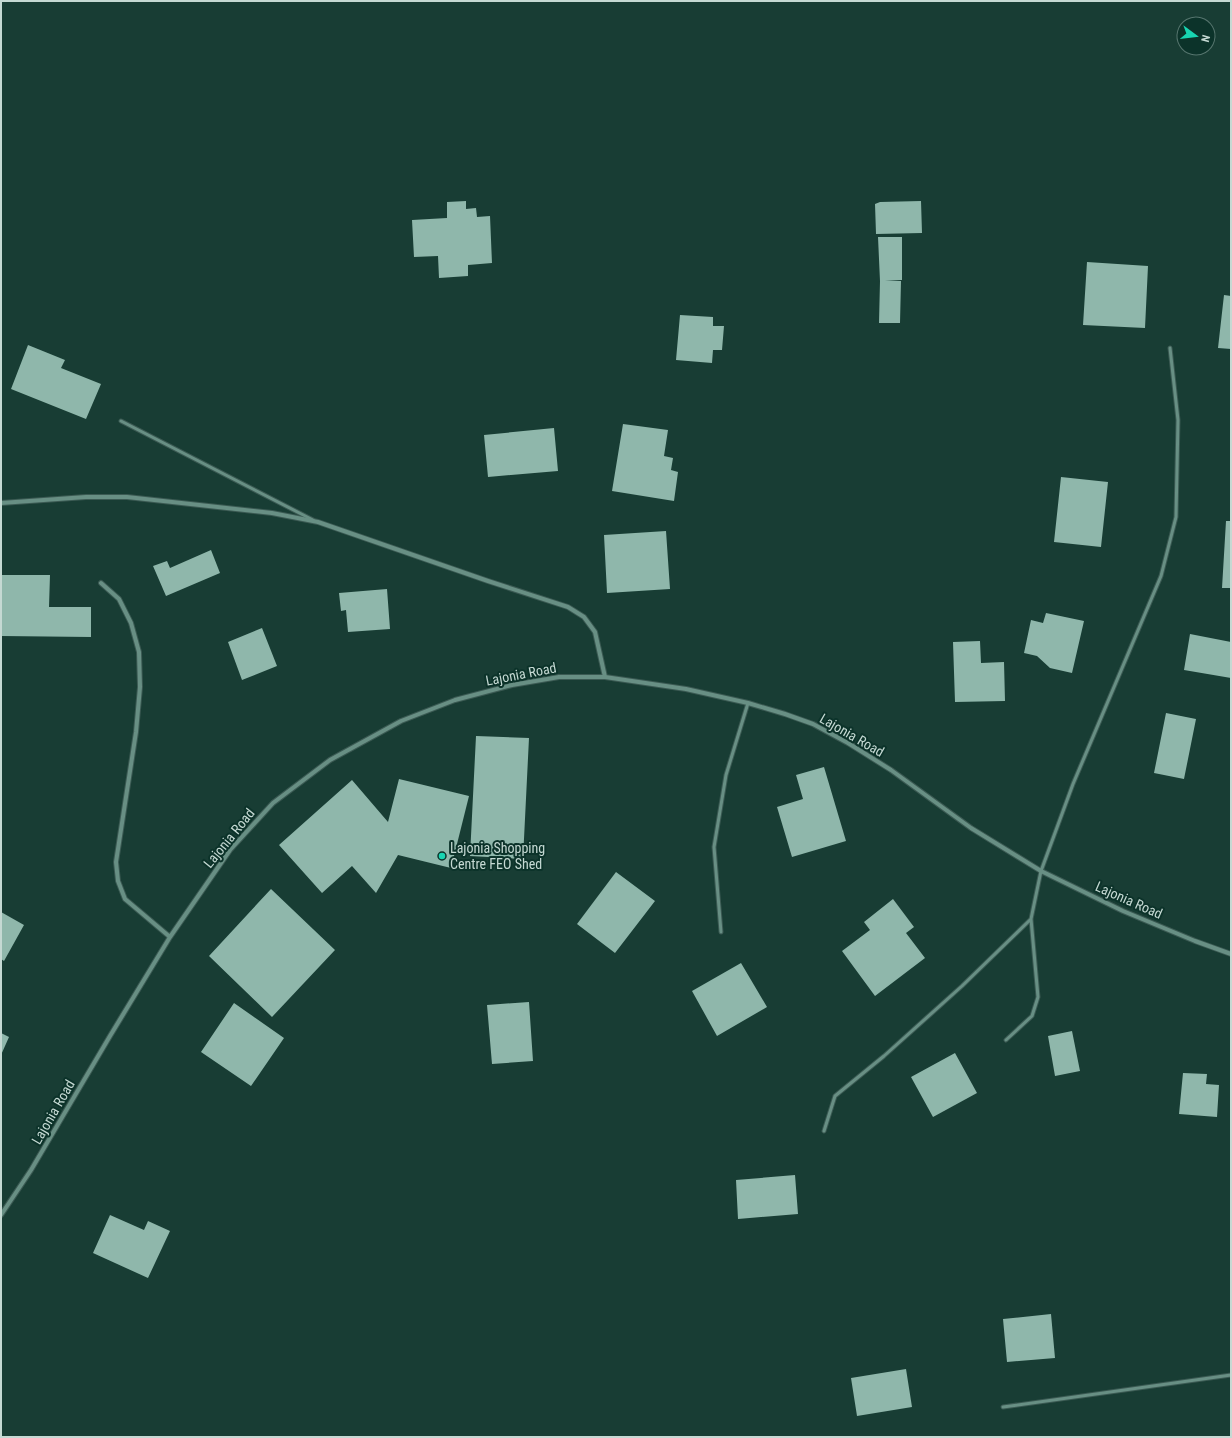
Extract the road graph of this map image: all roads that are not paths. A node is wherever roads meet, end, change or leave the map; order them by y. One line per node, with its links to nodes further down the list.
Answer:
1 (1170, 348): 8 (lane)
2 (121, 421): 4 (lane)
3 (1, 503): 4 (street)
4 (318, 522): 6 (street)
5 (101, 584): 11 (street)
6 (605, 677): 7 (street, Lajonia Road); 11 (street, Lajonia Road)
7 (748, 703): 8 (street, Lajonia Road); 10 (lane)
8 (1041, 871): 9 (lane); 12 (street, Lajonia Road)
9 (1031, 919): 13 (lane); 14 (lane)
10 (721, 932)
11 (170, 937): 15 (street, Lajonia Road)
12 (1231, 954)
13 (1006, 1040)
14 (824, 1131)
15 (1, 1215)
16 (1231, 1375): 17 (lane)
17 (1003, 1407)

